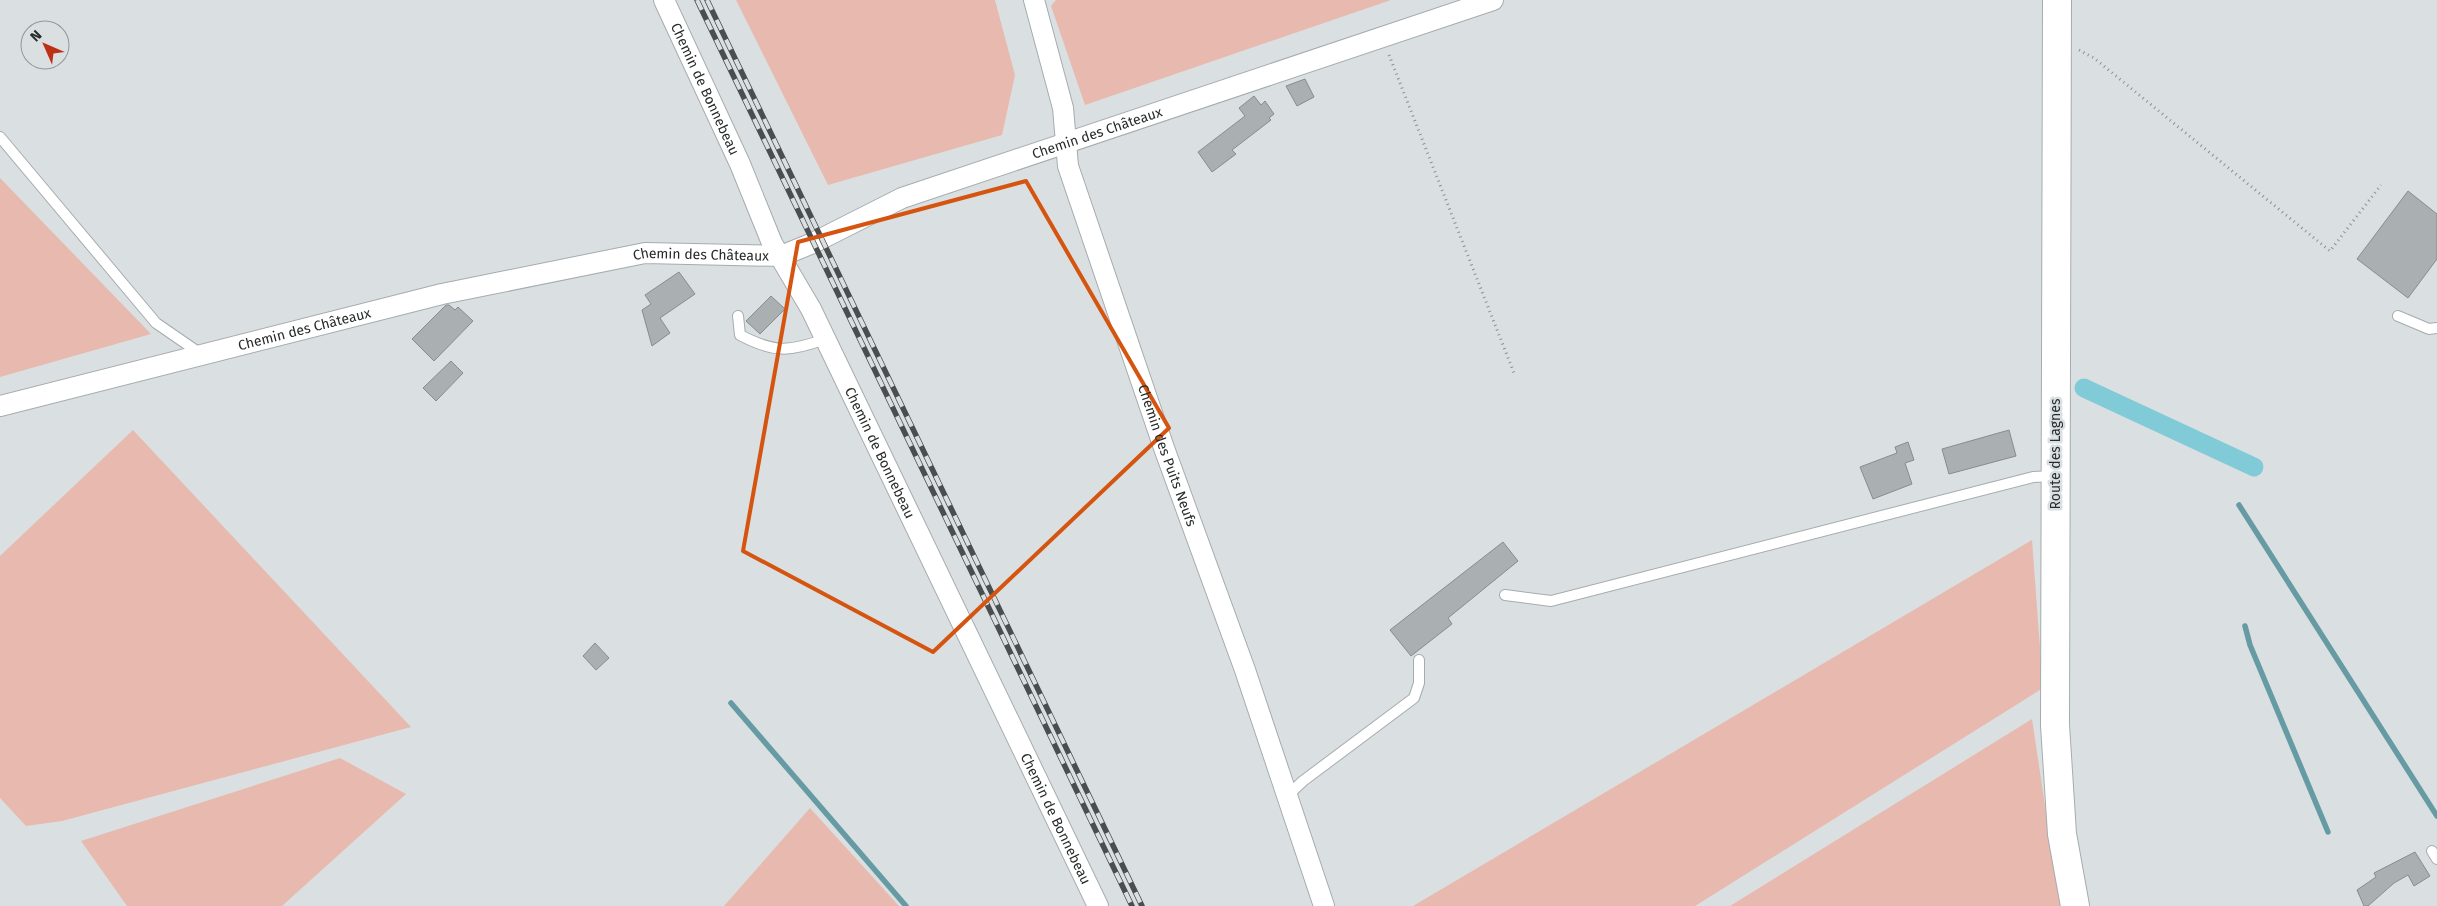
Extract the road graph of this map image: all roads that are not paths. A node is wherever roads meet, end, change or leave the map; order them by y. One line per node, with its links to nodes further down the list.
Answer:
1 (664, 0): 7 (street, Chemin de Bonnebeau)
2 (1034, 0): 6 (street, Chemin des Puits Neufs)
3 (1493, 0): 6 (street, Chemin des Châteaux)
4 (2057, 0): 14 (street, Route des Lagnes)
5 (0, 137): 12 (lane)
6 (1065, 143): 7 (street, Chemin des Châteaux); 17 (street, Chemin des Puits Neufs)
7 (781, 256): 11 (street, Chemin de Bonnebeau); 12 (street, Chemin des Châteaux)
8 (738, 316): 11 (lane)
9 (2398, 316): 10 (lane)
10 (2437, 328)
11 (825, 339): 18 (street, Chemin de Bonnebeau)
12 (202, 355): 13 (street, Chemin des Châteaux)
13 (0, 406)
14 (2055, 476): 15 (lane); 20 (street, Route des Lagnes)
15 (1505, 595)
16 (1419, 660): 17 (lane)
17 (1287, 796): 19 (street, Chemin des Puits Neufs)
18 (1098, 906)
19 (1324, 906)
20 (2076, 906)

